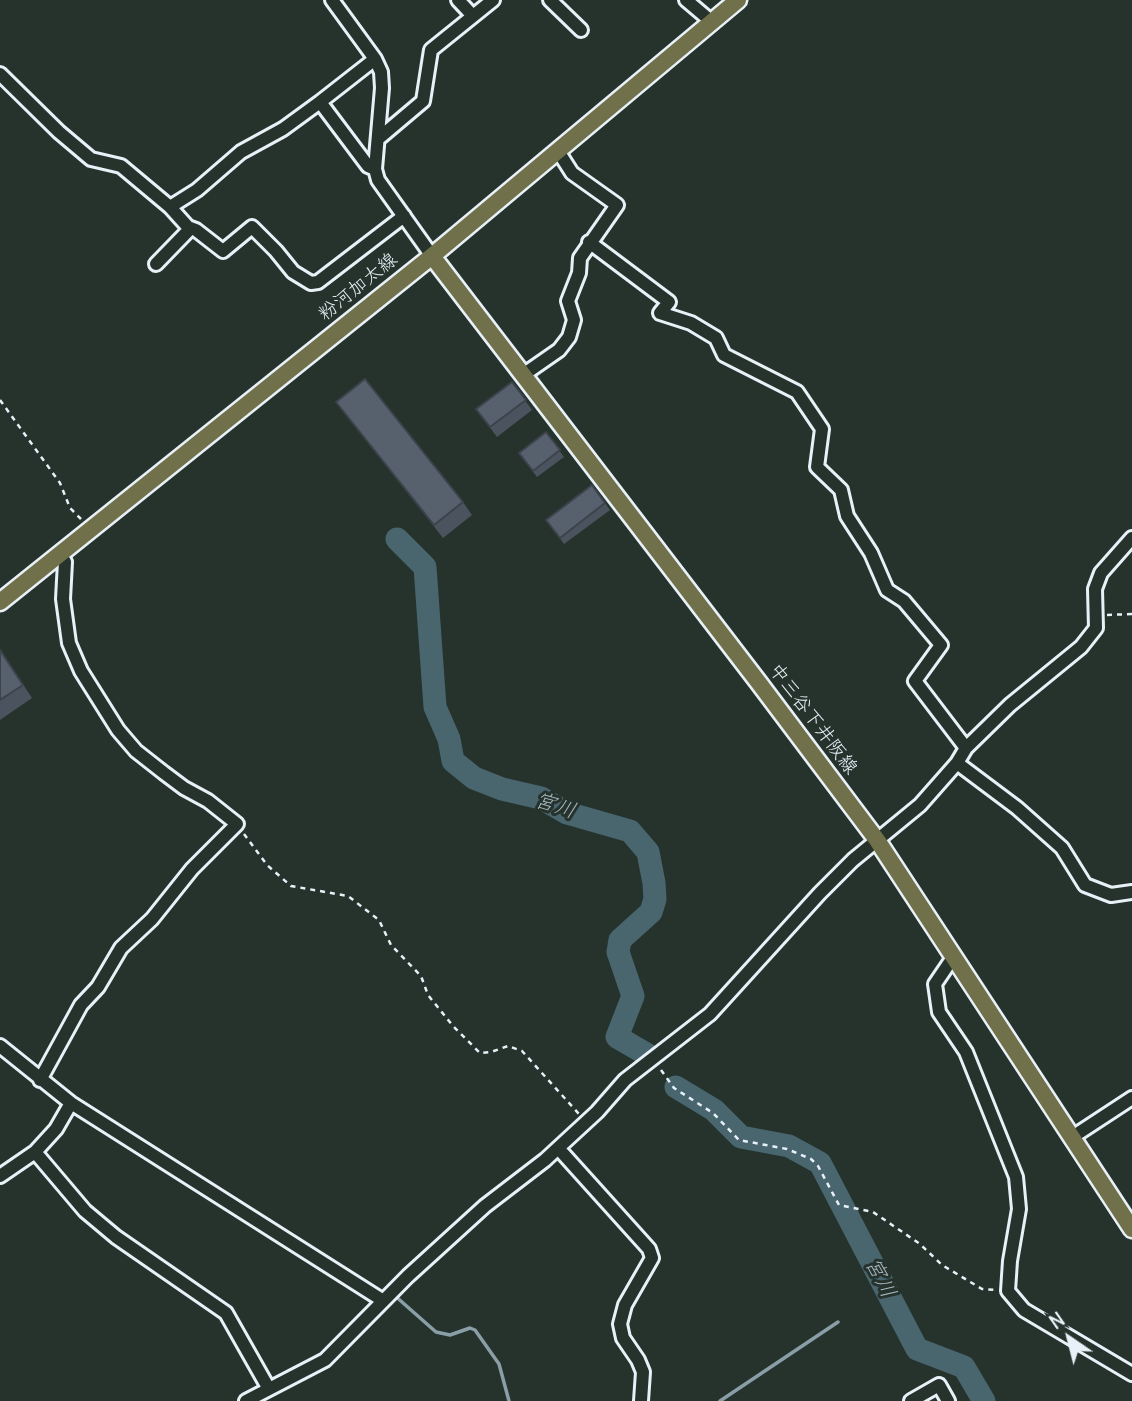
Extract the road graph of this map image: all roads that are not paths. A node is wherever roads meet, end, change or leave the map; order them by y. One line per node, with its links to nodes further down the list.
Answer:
1 (332, 0): 10 (street)
2 (458, 0): 7 (street)
3 (493, 0): 7 (street)
4 (550, 0): 9 (street)
5 (687, 0): 8 (street)
6 (738, 0): 8 (main road, 粉河加太線)
7 (473, 16): 13 (street)
8 (712, 22): 14 (main road, 粉河加太線)
9 (581, 30)
10 (375, 59): 12 (street); 13 (street)
11 (0, 74): 16 (street)
12 (320, 102): 15 (street); 16 (street)
13 (378, 139): 15 (street)
14 (558, 151): 19 (street); 20 (main road, 粉河加太線)
15 (375, 169): 17 (street)
16 (170, 207): 18 (street)
17 (404, 216): 18 (street); 20 (street)
18 (188, 227): 21 (street)
19 (589, 242): 22 (street); 26 (street)
20 (432, 256): 22 (main road, 中三谷下井阪線); 24 (main road, 粉河加太線)
21 (156, 264)
22 (523, 375): 28 (main road, 中三谷下井阪線)
23 (1132, 538): 26 (street)
24 (60, 554): 25 (main road, 粉河加太線); 32 (street)
25 (0, 602)
26 (966, 748): 27 (street)
27 (957, 763): 28 (street); 29 (street)
28 (877, 840): 30 (main road, 中三谷下井阪線); 36 (street)
29 (1132, 892)
30 (954, 956): 35 (main road, 中三谷下井阪線); 41 (street)
31 (0, 1046): 32 (street)
32 (40, 1080): 34 (street)
33 (1132, 1098): 35 (street)
34 (71, 1103): 37 (street); 40 (street)
35 (1071, 1138): 39 (main road, 中三谷下井阪線)
36 (558, 1148): 40 (street); 44 (street)
37 (35, 1152): 38 (street); 42 (street)
38 (0, 1176)
39 (1132, 1228)
40 (382, 1300): 42 (street)
41 (1132, 1374)
42 (269, 1389): 43 (street)
43 (246, 1401)
44 (641, 1401)
45 (911, 1401): 46 (street)
46 (948, 1401)

